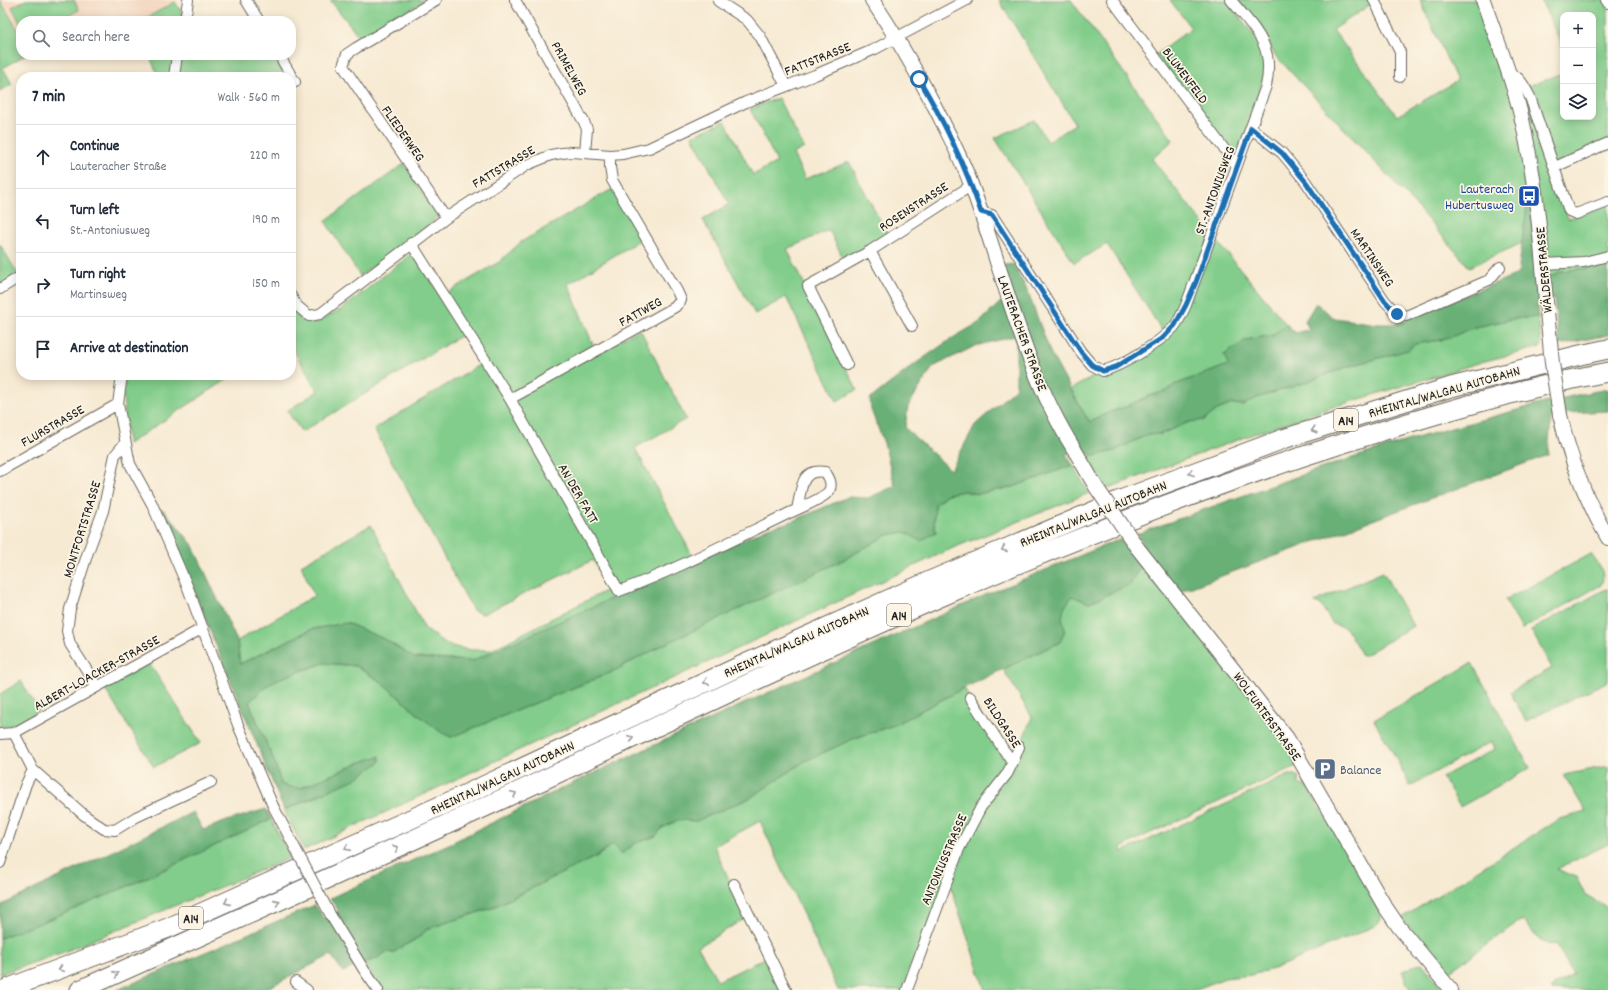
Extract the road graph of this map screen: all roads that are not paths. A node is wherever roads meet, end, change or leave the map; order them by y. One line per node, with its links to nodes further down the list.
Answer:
1 (188, 0): 14 (street)
2 (246, 0): 15 (street)
3 (436, 0): 33 (street, FLIEDERWEG)
4 (515, 0): 26 (street, PRIMELWEG)
5 (872, 0): 16 (street, LAUTERACHER STRASSE)
6 (967, 0): 16 (street, FATTSTRASSE)
7 (1112, 0): 28 (street, BLUMENFELD)
8 (1232, 0): 24 (street, ST.-ANTONIUSWEG)
9 (1374, 0): 22 (street)
10 (1483, 0): 21 (street, WÄLDERSTRASSE)
11 (1606, 0): 13 (street)
12 (718, 1): 23 (street)
13 (1608, 3)
14 (186, 16)
15 (256, 16)
16 (896, 38): 23 (street, FATTSTRASSE); 30 (street, LAUTERACHER STRASSE)
17 (176, 60): 19 (street)
18 (282, 60): 20 (street)
19 (175, 72)
20 (289, 72)
21 (1509, 73): 29 (street); 37 (street, WÄLDERSTRASSE)
22 (1400, 77)
23 (786, 86): 27 (street, FATTSTRASSE)
24 (1251, 128): 28 (street, ST.-ANTONIUSWEG); 38 (street, MARTINSWEG)
25 (1608, 143): 29 (street)
26 (585, 153): 27 (street, FATTSTRASSE); 33 (street, FATTSTRASSE)
27 (610, 155): 48 (street, FATTWEG)
28 (1238, 166): 45 (street, ST.-ANTONIUSWEG)
29 (1555, 167): 31 (street)
30 (972, 185): 32 (street, LAUTERACHER STRASSE); 35 (street, ROSENSTRASSE)
31 (1608, 202)
32 (981, 212): 45 (street, LAUTERACHER STRASSE); 51 (street, LAUTERACHER STRASSE)
33 (446, 218): 34 (street, FATTSTRASSE)
34 (411, 243): 41 (street, FATTSTRASSE); 48 (street, AN DER FATT)
35 (870, 251): 42 (street); 44 (street, ROSENSTRASSE)
36 (1608, 256): 37 (street)
37 (1543, 264): 54 (street, WÄLDERSTRASSE, bridge)
38 (1500, 267)
39 (16, 279): 40 (street)
40 (0, 289)
41 (296, 305)
42 (912, 326)
43 (1608, 349): 67 (highway, RHEINTAL/WALGAU AUTOBAHN / A14, one-way to 67)
44 (847, 366)
45 (1116, 367)
46 (1608, 372): 68 (highway, RHEINTAL/WALGAU AUTOBAHN / A14, one-way to 46)
47 (121, 380): 49 (street)
48 (510, 399): 53 (street, AN DER FATT)
49 (118, 404): 50 (street); 52 (street, FLURSTRASSE)
50 (125, 443): 55 (street); 56 (street, MONTFORTSTRASSE)
51 (1074, 449): 73 (street, WOLFURTERSTRASSE, bridge)
52 (0, 471)
53 (797, 509)
54 (1608, 538)
55 (203, 628): 56 (street, ALBERT-LOACKER-STRASSE); 70 (street, bridge)
56 (97, 686): 58 (street, ALBERT-LOACKER-STRASSE)
57 (970, 697): 61 (street, BILDGASSE)
58 (14, 733): 59 (street, ALBERT-LOACKER-STRASSE); 62 (street)
59 (0, 734)
60 (1019, 747): 61 (street, ANTONIUSSTRASSE)
61 (1013, 762): 72 (street, ANTONIUSSTRASSE)
62 (33, 770): 63 (street); 64 (street)
63 (211, 782)
64 (0, 863)
65 (734, 884): 71 (street)
66 (296, 982): 69 (street)
67 (4, 990)
68 (80, 990)
69 (307, 990)
70 (378, 990)
71 (786, 990)
72 (907, 990)
73 (1450, 990)

